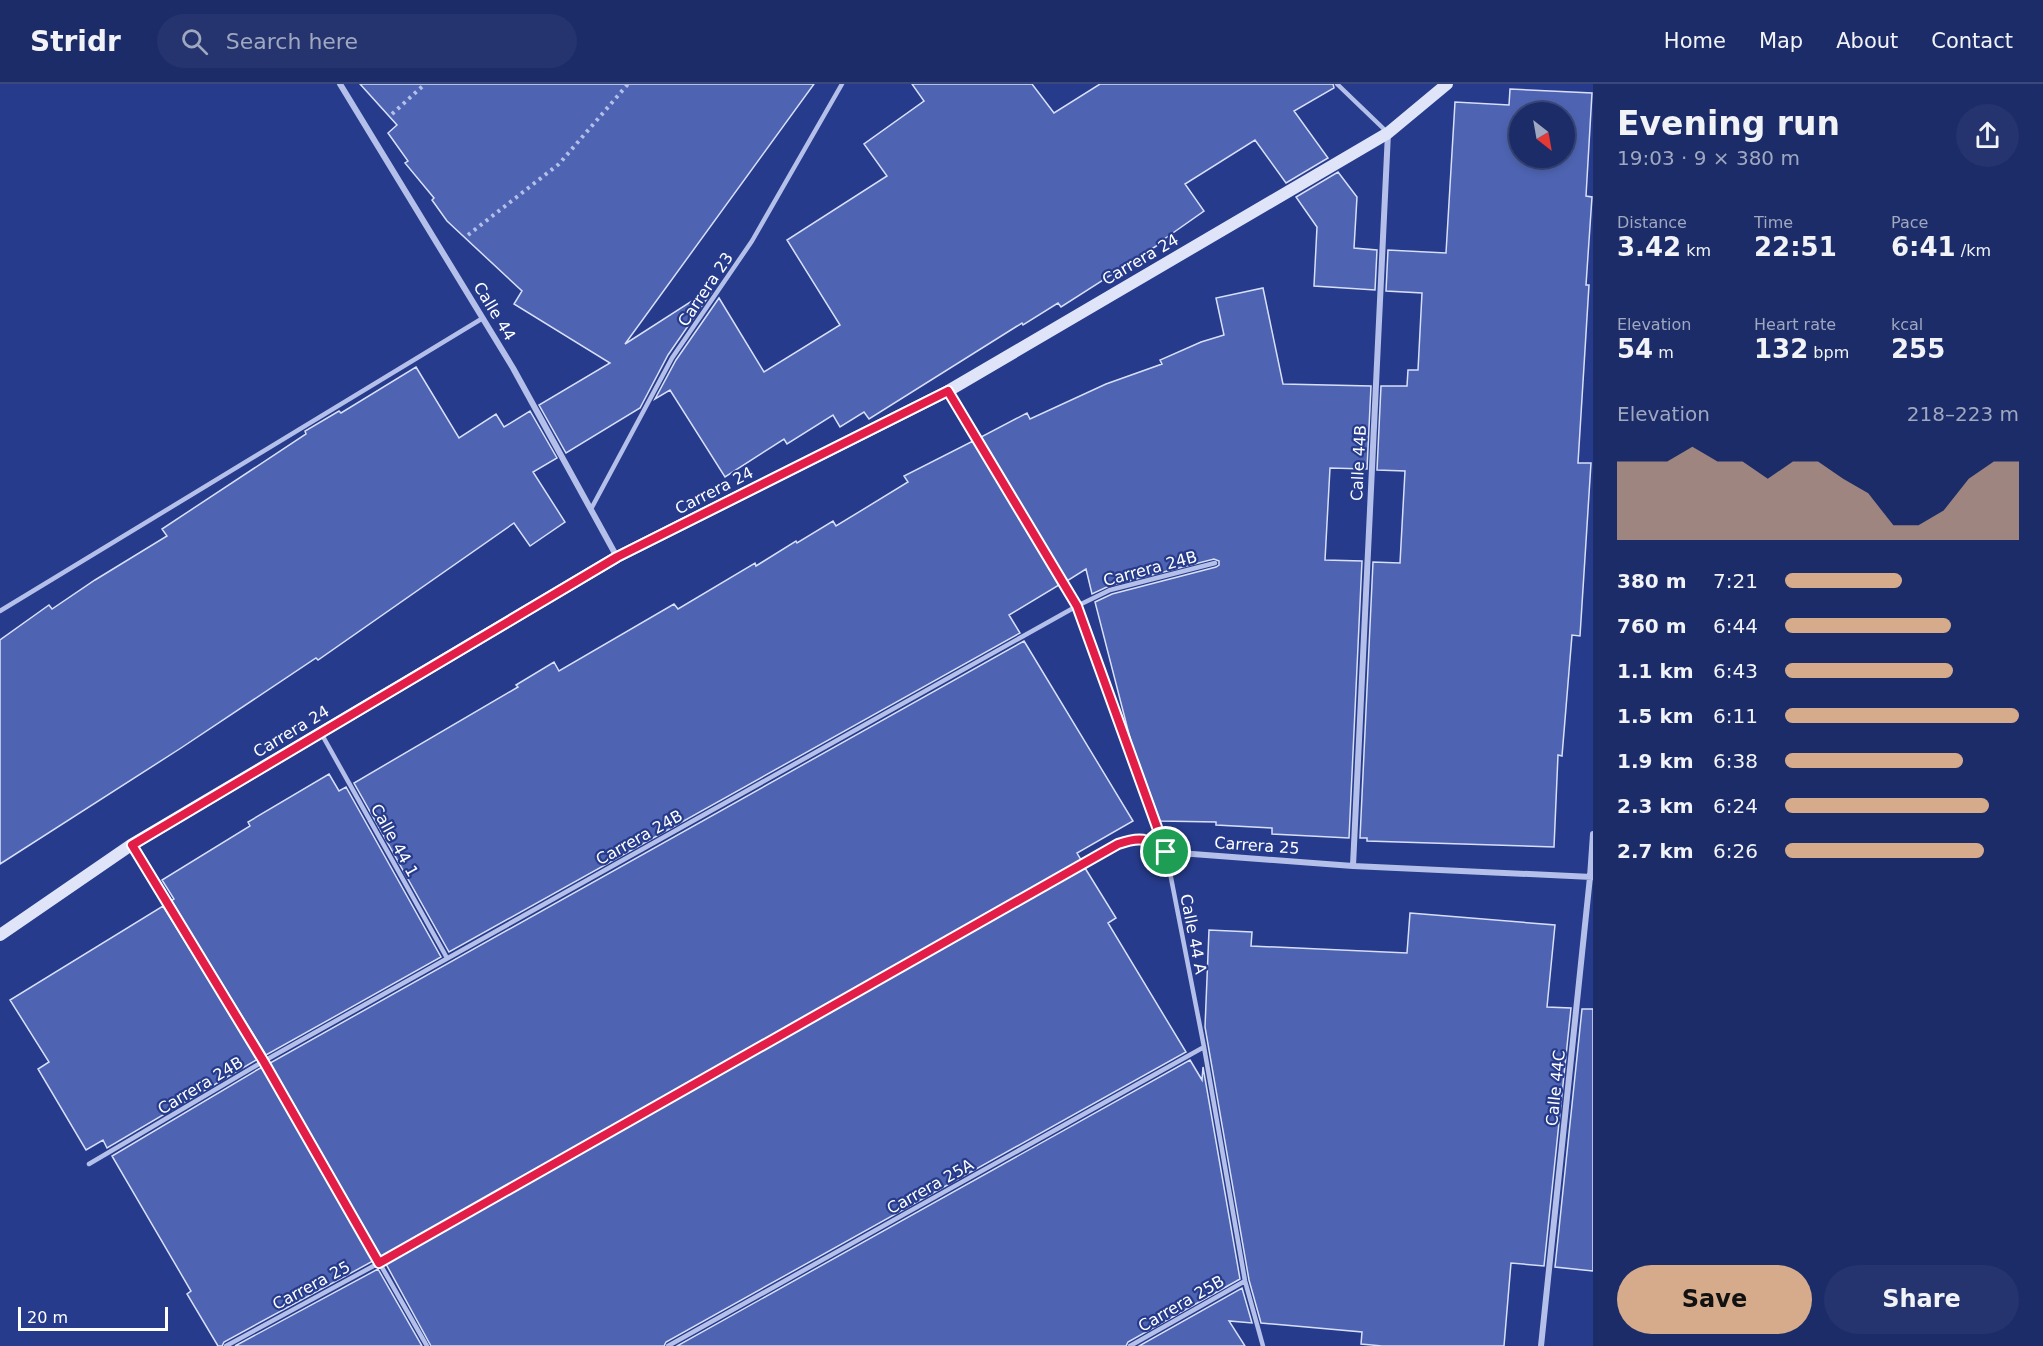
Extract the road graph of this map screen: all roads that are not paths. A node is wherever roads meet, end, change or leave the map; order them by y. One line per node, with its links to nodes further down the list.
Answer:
1 (340, 84): 6 (street, Calle 44)
2 (842, 84): 8 (lane, Carrera 23)
3 (1336, 84): 5 (lane)
4 (1448, 84): 5 (street, Carrera 24)
5 (1388, 133): 7 (street, Carrera 24); 18 (street, Calle 44B)
6 (483, 318): 8 (street, Calle 44); 12 (lane)
7 (948, 391): 9 (street, Carrera 24); 11 (lane, Calle 44 A)
8 (591, 509): 9 (street, Calle 44)
9 (617, 557): 13 (street, Carrera 24)
10 (1215, 563): 11 (lane, Carrera 24B)
11 (1077, 606): 17 (lane, Calle 44 A); 21 (lane, Carrera 24B)
12 (0, 611)
13 (321, 733): 16 (street, Carrera 24); 21 (lane, Calle 44 1)
14 (1593, 834): 19 (street, Calle 44C)
15 (1118, 844): 17 (street, Carrera 25); 25 (lane, Carrera 25)
16 (132, 845): 20 (street, Carrera 24); 23 (lane)
17 (1166, 852): 18 (street, Carrera 25); 22 (lane, Calle 44 A)
18 (1353, 866): 19 (street, Carrera 25)
19 (1592, 878): 32 (street, Calle 44C)
20 (0, 935)
21 (447, 958): 23 (lane, Carrera 24B)
22 (1204, 1047): 26 (lane, Calle 44 A); 29 (lane, Carrera 25A)
23 (264, 1062): 24 (lane, Carrera 24B); 25 (lane)
24 (89, 1164)
25 (379, 1263): 27 (lane, Carrera 25); 28 (lane)
26 (1245, 1281): 30 (lane, Carrera 25B); 31 (lane, Calle 44 A)
27 (226, 1346)
28 (427, 1346)
29 (668, 1346)
30 (1130, 1346)
31 (1263, 1346)
32 (1541, 1346)

